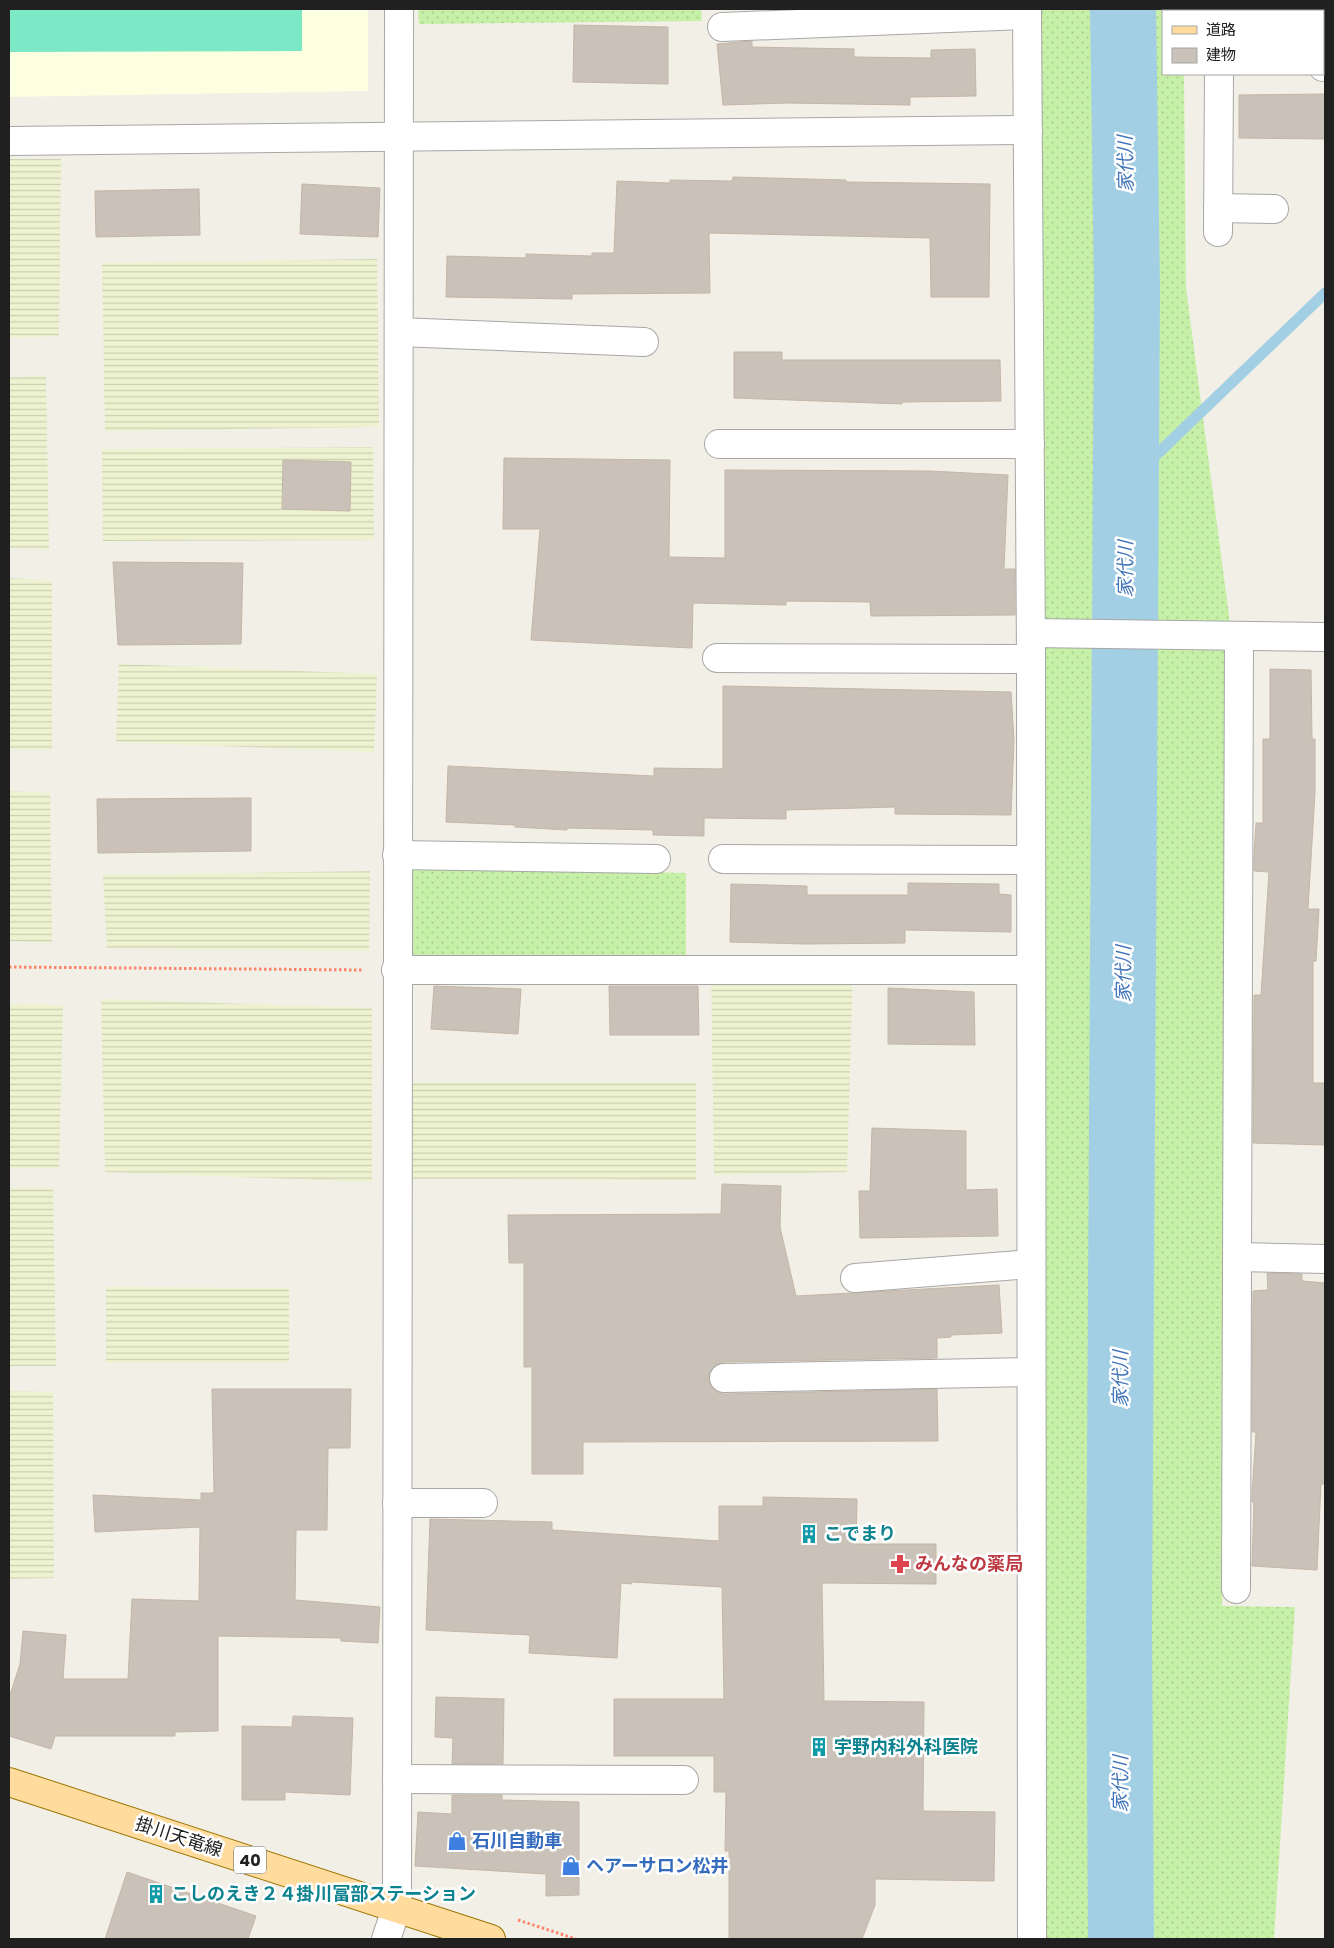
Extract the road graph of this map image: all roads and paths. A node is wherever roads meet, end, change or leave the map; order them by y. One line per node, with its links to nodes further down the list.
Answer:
1 (399, 9): 6 (street)
2 (1027, 12): 3 (street); 5 (street)
3 (722, 28)
4 (1218, 75): 8 (street)
5 (1028, 130): 6 (street); 12 (street)
6 (400, 137): 7 (street); 9 (street)
7 (9, 141)
8 (1274, 209)
9 (398, 332): 10 (street); 17 (street)
10 (644, 342)
11 (719, 444): 12 (street)
12 (1030, 444): 15 (street)
13 (1238, 636): 14 (street); 15 (street); 24 (street)
14 (1325, 637)
15 (1031, 646): 16 (street); 20 (street)
16 (717, 658)
17 (397, 855): 18 (street); 22 (street)
18 (656, 859)
19 (723, 859): 20 (street)
20 (1031, 860): 23 (street)
21 (9, 967): 22 (path)
22 (396, 970): 23 (street); 31 (street)
23 (1031, 970): 26 (street)
24 (1237, 1257): 25 (street); 32 (street)
25 (1325, 1258)
26 (1031, 1264): 27 (street); 28 (street)
27 (855, 1278)
28 (1031, 1372): 29 (street); 39 (street)
29 (724, 1378)
30 (483, 1502): 31 (street)
31 (397, 1503): 33 (street)
32 (1236, 1589)
33 (397, 1779): 34 (street); 36 (street)
34 (684, 1780)
35 (9, 1782): 36 (main road, 掛川天竜線 / 40)
36 (397, 1908): 37 (street); 38 (main road, 掛川天竜線 / 40)
37 (386, 1939)
38 (491, 1939)
39 (1032, 1939)

